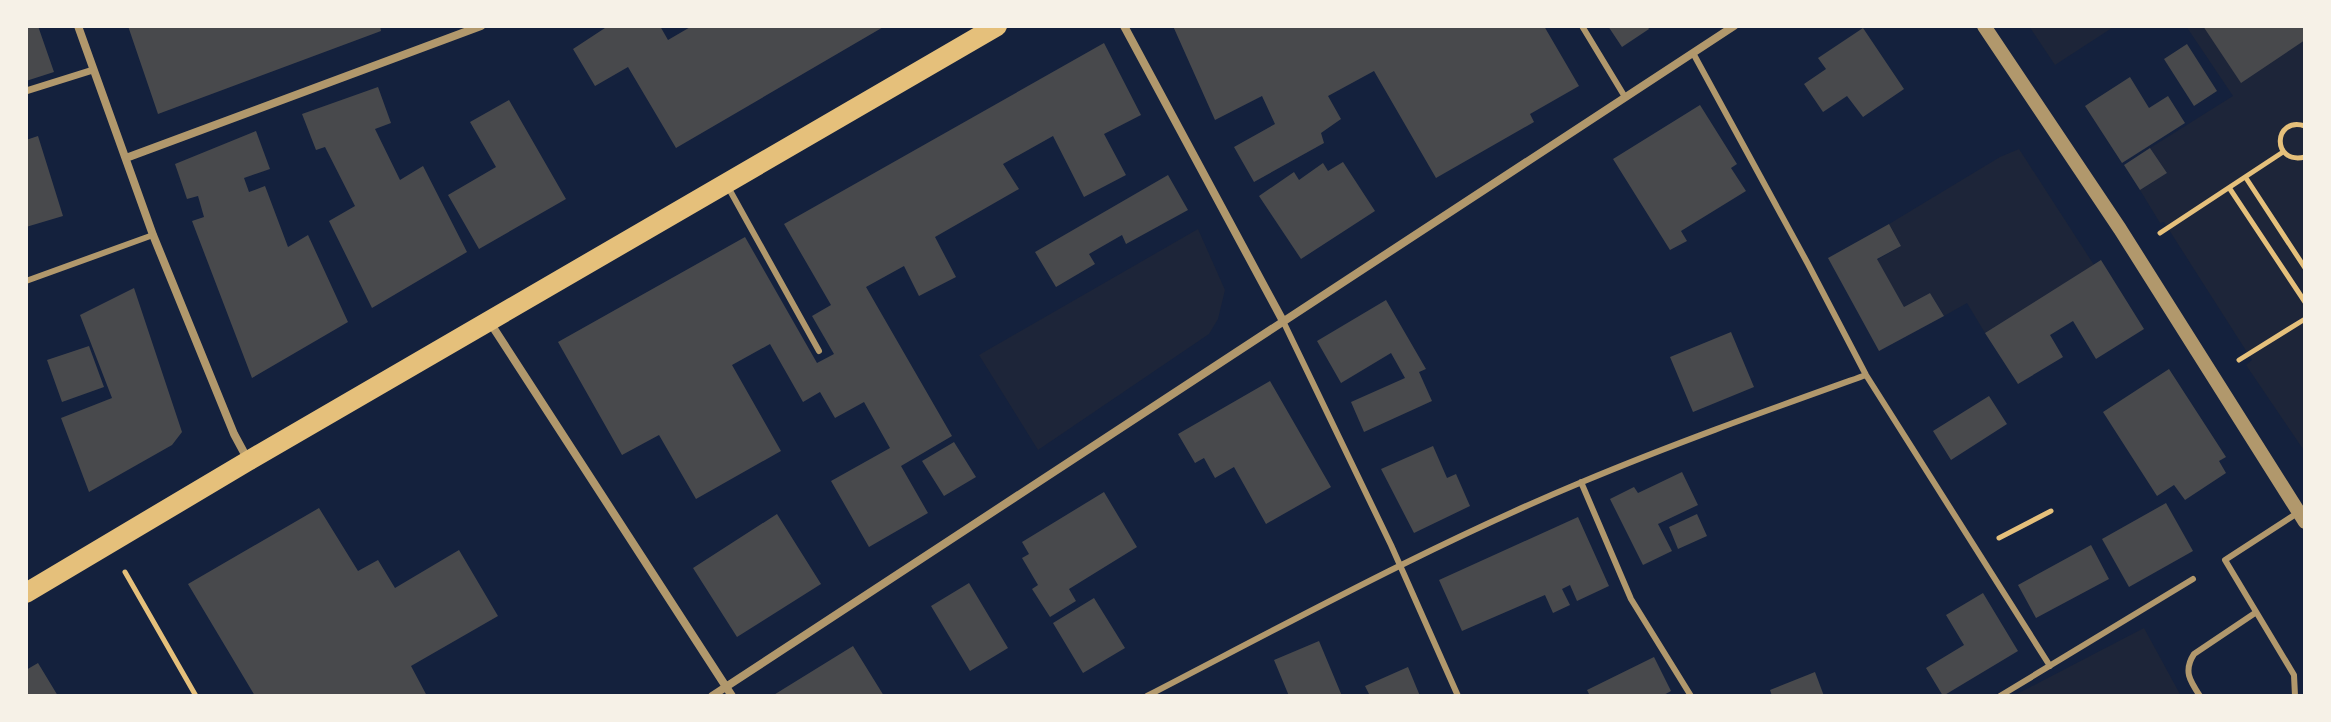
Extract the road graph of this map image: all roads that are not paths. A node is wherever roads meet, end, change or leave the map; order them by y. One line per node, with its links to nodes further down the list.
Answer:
1 (78, 26): 10 (street)
2 (481, 26): 13 (street)
3 (997, 26): 8 (main road)
4 (1124, 26): 18 (street)
5 (1582, 26): 12 (lane)
6 (1734, 26): 9 (street)
7 (1984, 26): 23 (street)
8 (975, 32): 14 (main road)
9 (1693, 53): 12 (street); 20 (lane)
10 (93, 70): 11 (street); 13 (street)
11 (26, 91)
12 (1625, 97): 18 (street)
13 (126, 158): 15 (street)
14 (726, 184): 17 (main road); 19 (lane)
15 (153, 235): 16 (lane); 21 (street)
16 (26, 281)
17 (489, 320): 21 (main road); 29 (street)
18 (1283, 321): 24 (lane); 29 (street)
19 (819, 351)
20 (1866, 375): 22 (lane); 28 (lane)
21 (248, 461): 26 (main road)
22 (1581, 482): 24 (lane); 33 (lane)
23 (2302, 517): 27 (lane)
24 (1400, 565): 31 (lane); 32 (lane)
25 (2193, 579): 28 (lane)
26 (26, 593)
27 (2255, 613): 35 (lane); 36 (lane)
28 (2050, 666): 34 (lane)
29 (729, 692): 30 (street)
30 (712, 696)
31 (1147, 696)
32 (1458, 696)
33 (1691, 696)
34 (2000, 696)
35 (2200, 696)
36 (2295, 696)

